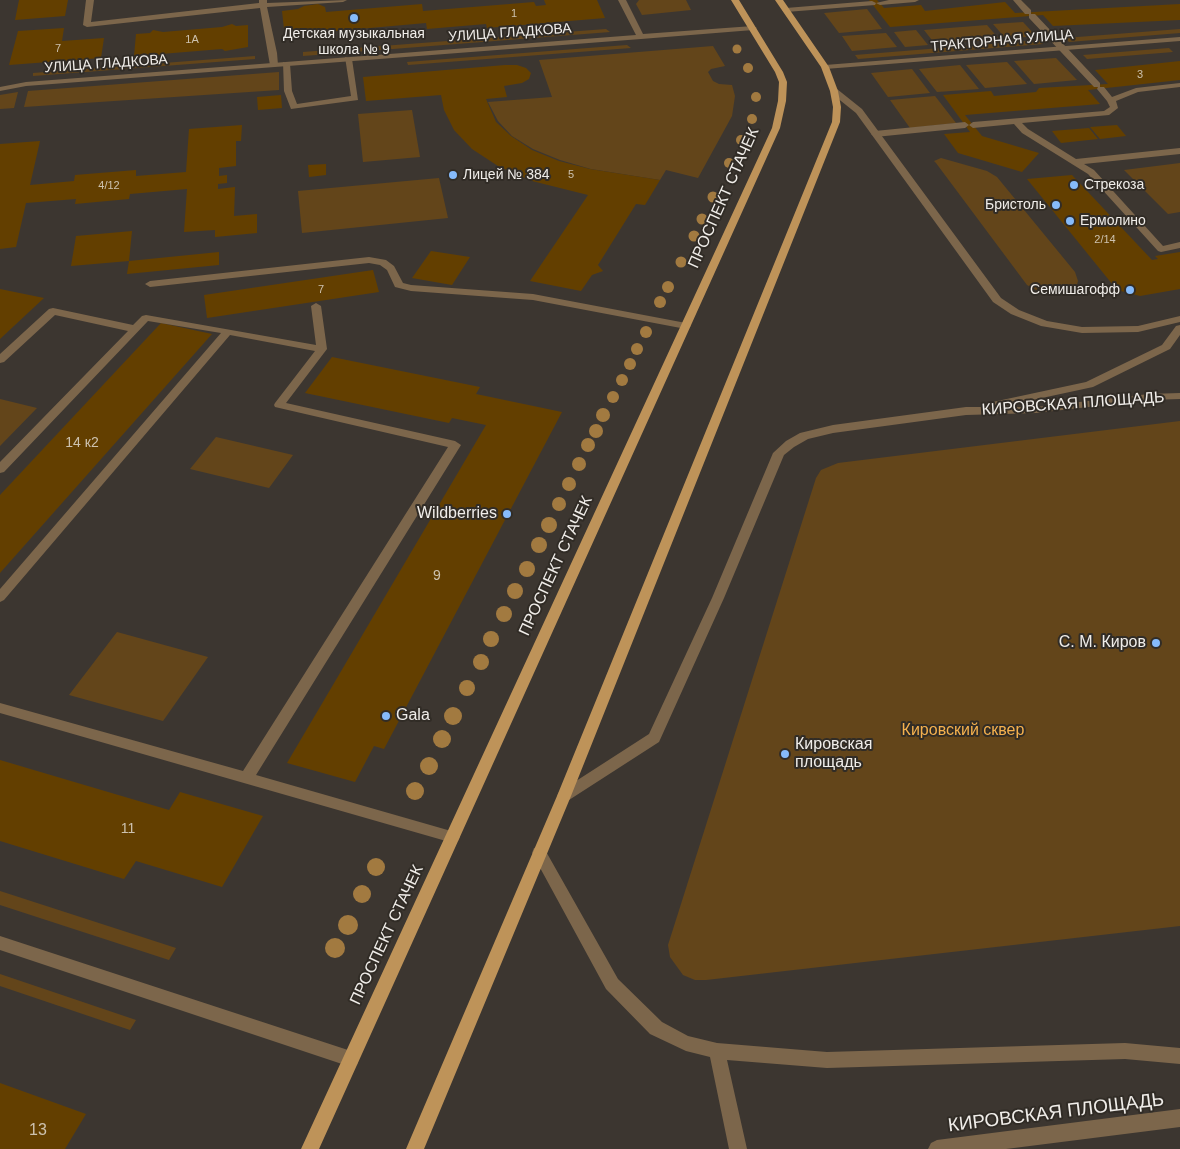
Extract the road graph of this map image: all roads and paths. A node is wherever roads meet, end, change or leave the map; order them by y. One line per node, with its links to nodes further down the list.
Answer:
1 (90, 0): 9 (street)
2 (343, 0): 9 (street)
3 (622, 0): 12 (street)
4 (735, 0): 11 (main road, ПРОСПЕКТ СТАЧЕК)
5 (779, 0): 10 (main road)
6 (915, 0): 8 (street)
7 (1018, 0): 14 (street)
8 (889, 1): 10 (street)
9 (263, 2): 17 (street)
10 (786, 10): 18 (main road)
11 (753, 28): 12 (street, УЛИЦА ГЛАДКОВА); 31 (main road, ПРОСПЕКТ СТАЧЕК)
12 (641, 37): 15 (street, УЛИЦА ГЛАДКОВА)
13 (1180, 39): 14 (street, ТРАКТОРНАЯ УЛИЦА)
14 (1063, 48): 18 (street, ТРАКТОРНАЯ УЛИЦА); 22 (street)
15 (348, 59): 16 (street, УЛИЦА ГЛАДКОВА); 16 (street)
16 (286, 64): 17 (street, УЛИЦА ГЛАДКОВА)
17 (274, 65): 20 (street, УЛИЦА ГЛАДКОВА)
18 (825, 67): 21 (main road)
19 (1180, 85): 22 (street)
20 (0, 89)
21 (834, 91): 24 (street); 43 (main road)
22 (1111, 100): 23 (street)
23 (1016, 121): 24 (street); 26 (street)
24 (875, 134): 30 (street)
25 (1180, 151): 26 (street)
26 (1074, 162): 27 (street)
27 (1180, 245)
28 (150, 284): 31 (street)
29 (316, 306): 35 (street)
30 (1180, 319)
31 (686, 326): 44 (main road, ПРОСПЕКТ СТАЧЕК)
32 (1180, 328): 38 (street, КИРОВСКАЯ ПЛОЩАДЬ)
33 (136, 329): 34 (street); 36 (street); 39 (street)
34 (228, 331): 35 (street); 40 (street)
35 (322, 349): 42 (street)
36 (0, 360)
37 (1180, 396): 38 (street, КИРОВСКАЯ ПЛОЩАДЬ)
38 (966, 412): 43 (street, КИРОВСКАЯ ПЛОЩАДЬ)
39 (0, 469)
40 (0, 597)
41 (0, 708): 42 (street)
42 (246, 778): 44 (street)
43 (564, 796): 45 (main road)
44 (453, 837): 49 (main road, ПРОСПЕКТ СТАЧЕК)
45 (538, 853): 47 (street); 52 (main road)
46 (0, 942): 49 (street)
47 (717, 1051): 48 (street); 53 (street)
48 (1180, 1056)
49 (351, 1059): 51 (main road, ПРОСПЕКТ СТАЧЕК)
50 (1180, 1118): 54 (street, КИРОВСКАЯ ПЛОЩАДЬ)
51 (310, 1149)
52 (415, 1149)
53 (738, 1149)
54 (938, 1149)

